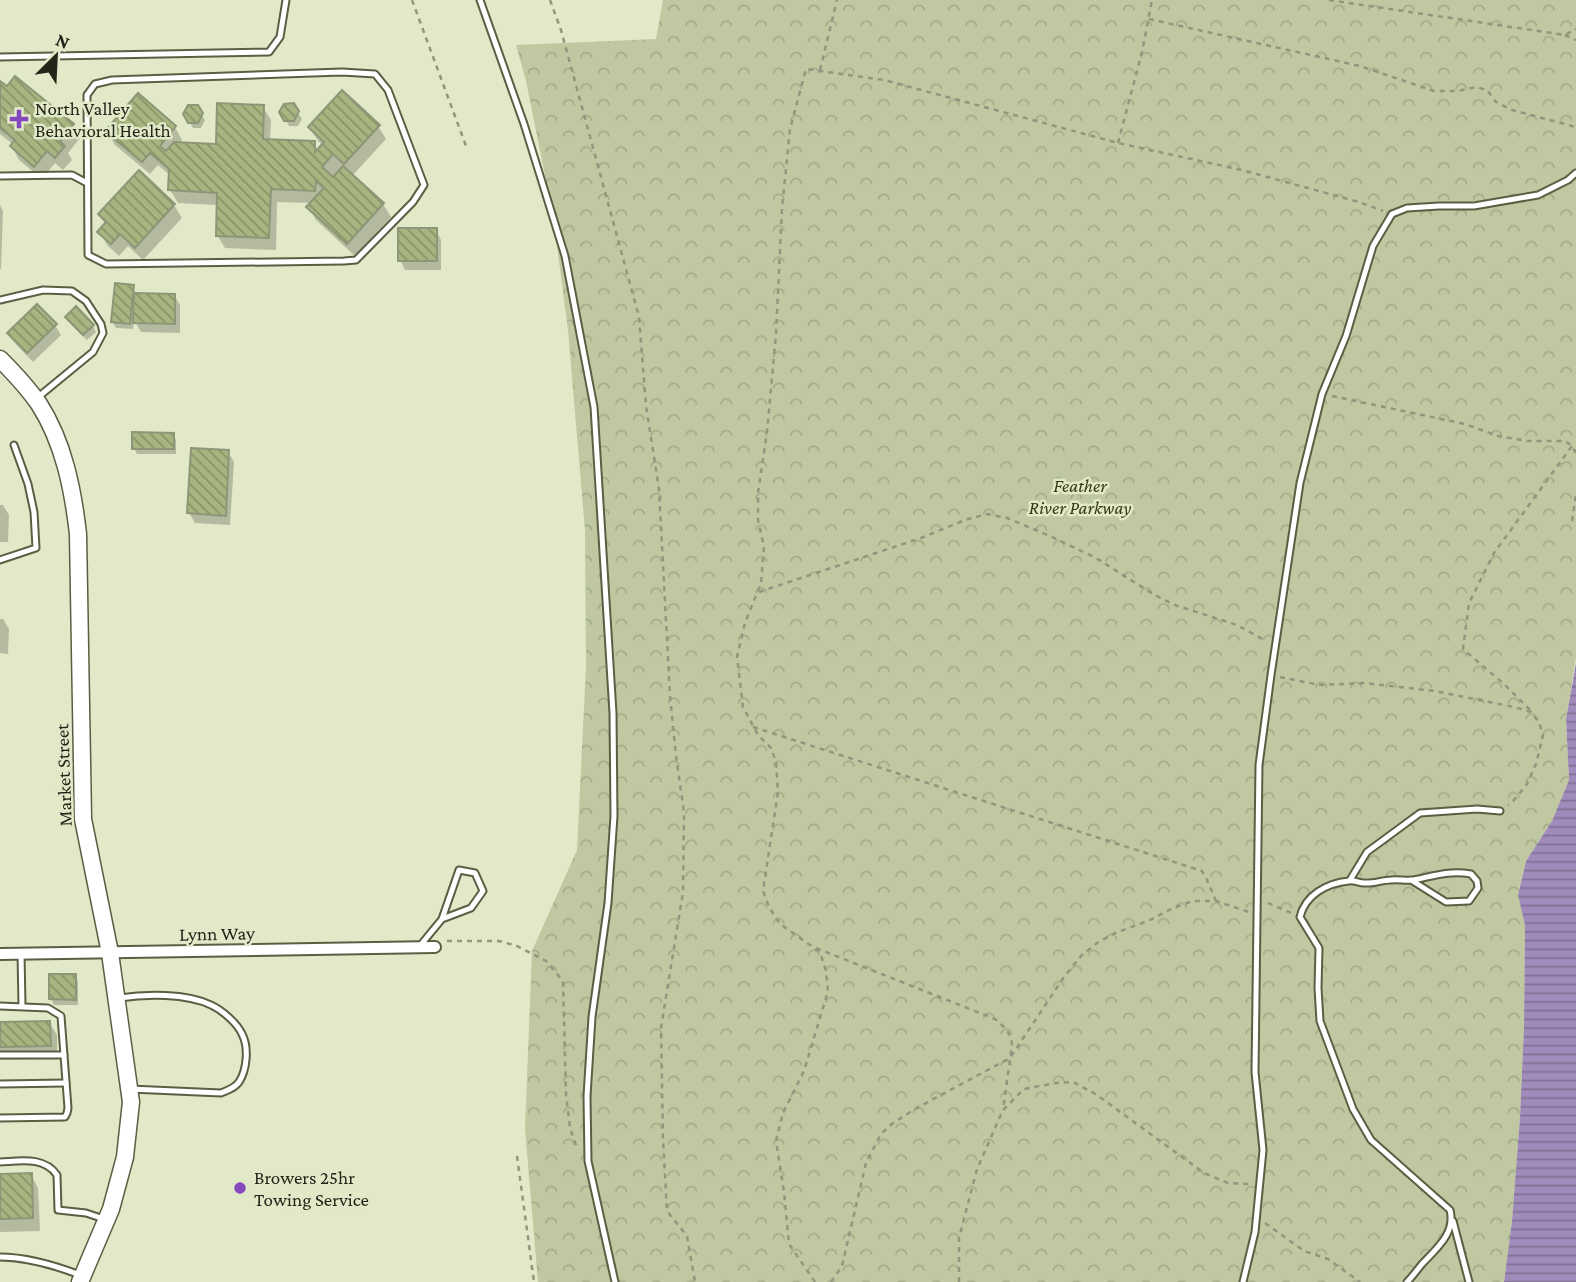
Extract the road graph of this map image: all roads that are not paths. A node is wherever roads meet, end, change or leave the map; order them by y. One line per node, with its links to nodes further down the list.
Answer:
1 (286, 0): 3 (lane)
2 (480, 0): 35 (lane)
3 (0, 57)
4 (1576, 173): 36 (lane)
5 (0, 176): 6 (lane)
6 (87, 183): 6 (lane)
7 (0, 300): 9 (lane)
8 (0, 359): 9 (main road, Market Street)
9 (35, 399): 19 (main road, Market Street)
10 (14, 445): 11 (lane)
11 (0, 559)
12 (1500, 811): 13 (lane)
13 (1350, 880): 14 (lane); 32 (lane)
14 (1411, 880): 14 (lane)
15 (442, 919): 15 (lane); 16 (lane)
16 (419, 947): 17 (street, Lynn Way); 19 (street, Lynn Way)
17 (435, 947)
18 (21, 953): 19 (street, Lynn Way); 20 (street, Lynn Way); 23 (lane)
19 (110, 953): 21 (main road, Market Street)
20 (0, 954)
21 (116, 998): 28 (main road, Market Street); 28 (lane)
22 (0, 1006): 23 (lane)
23 (22, 1006): 25 (lane)
24 (0, 1055): 25 (lane)
25 (64, 1055): 26 (lane)
26 (66, 1083): 27 (lane); 29 (lane)
27 (0, 1084)
28 (129, 1089): 31 (main road, Market Street)
29 (0, 1118)
30 (0, 1162): 31 (lane)
31 (107, 1219): 34 (main road, Market Street)
32 (1453, 1220): 37 (lane); 38 (lane)
33 (0, 1257): 34 (lane)
34 (82, 1279)
35 (615, 1282)
36 (1243, 1282)
37 (1407, 1282)
38 (1469, 1282)

